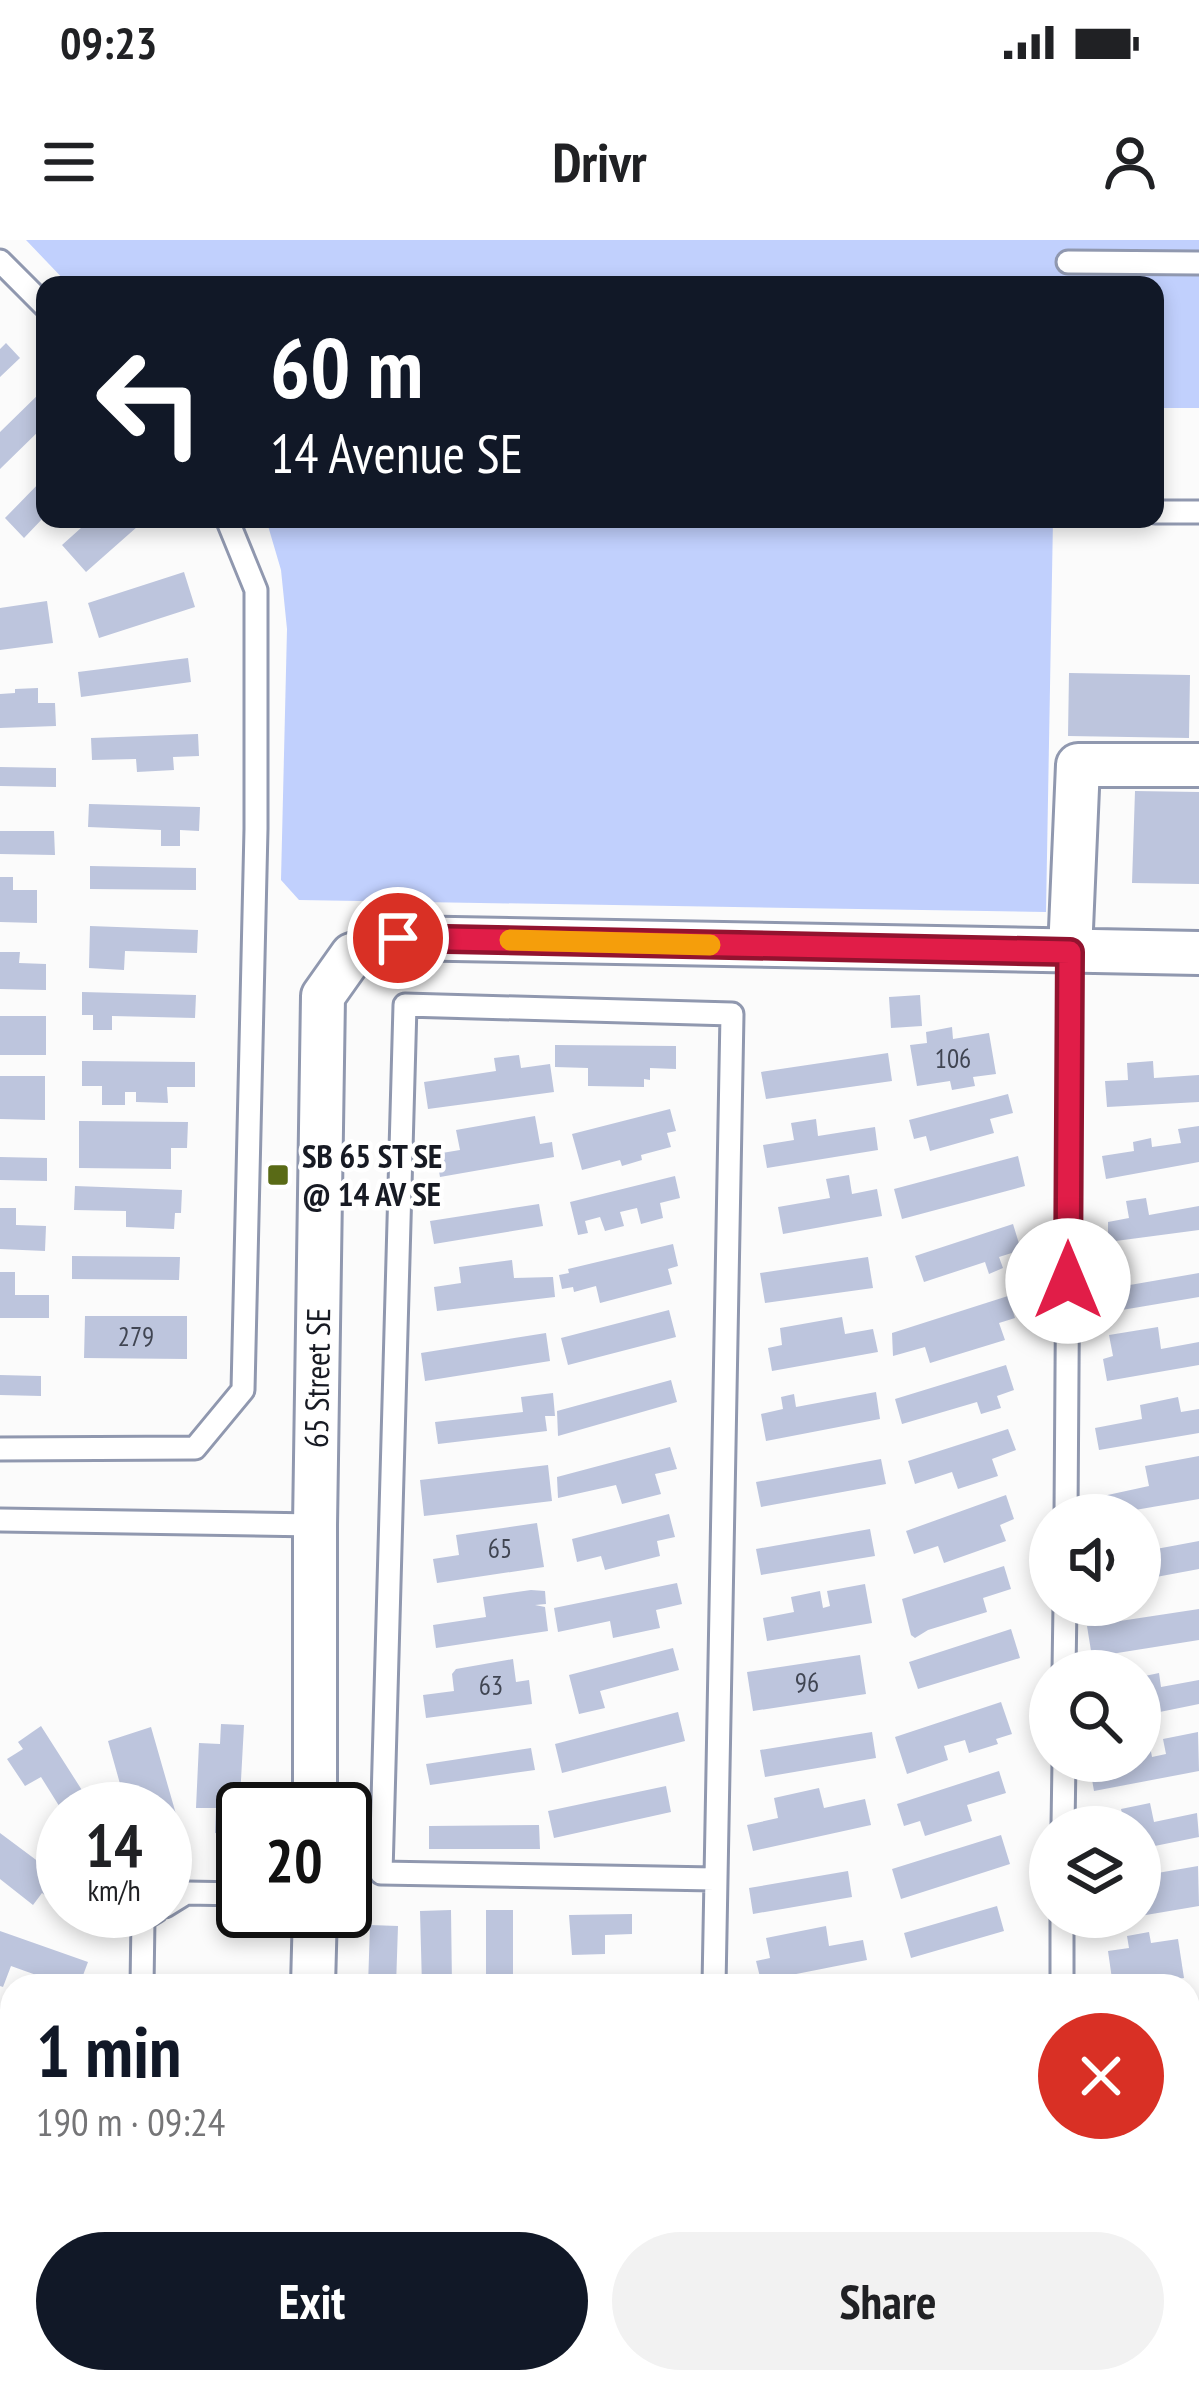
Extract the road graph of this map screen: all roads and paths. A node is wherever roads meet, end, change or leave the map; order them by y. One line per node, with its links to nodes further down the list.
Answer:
1 (0, 261): 4 (lane)
2 (1068, 262): 3 (lane)
3 (1199, 263)
4 (36, 297)
5 (1164, 512): 6 (lane)
6 (1199, 512)
7 (231, 528): 11 (lane)
8 (1199, 765): 9 (street)
9 (1070, 952): 10 (street); 12 (lane); 14 (street, 65 Street SE)
10 (1199, 952)
11 (0, 1449)
12 (1066, 1494)
13 (0, 1520): 14 (lane)
14 (314, 1525): 15 (street, 65 Street SE)
15 (315, 1782)
16 (714, 1879): 16 (lane); 22 (lane)
17 (143, 1938): 20 (lane)
18 (314, 1938): 21 (street)
19 (1062, 1938): 23 (lane)
20 (142, 1974)
21 (313, 1974)
22 (714, 1974)
23 (1062, 1974)

